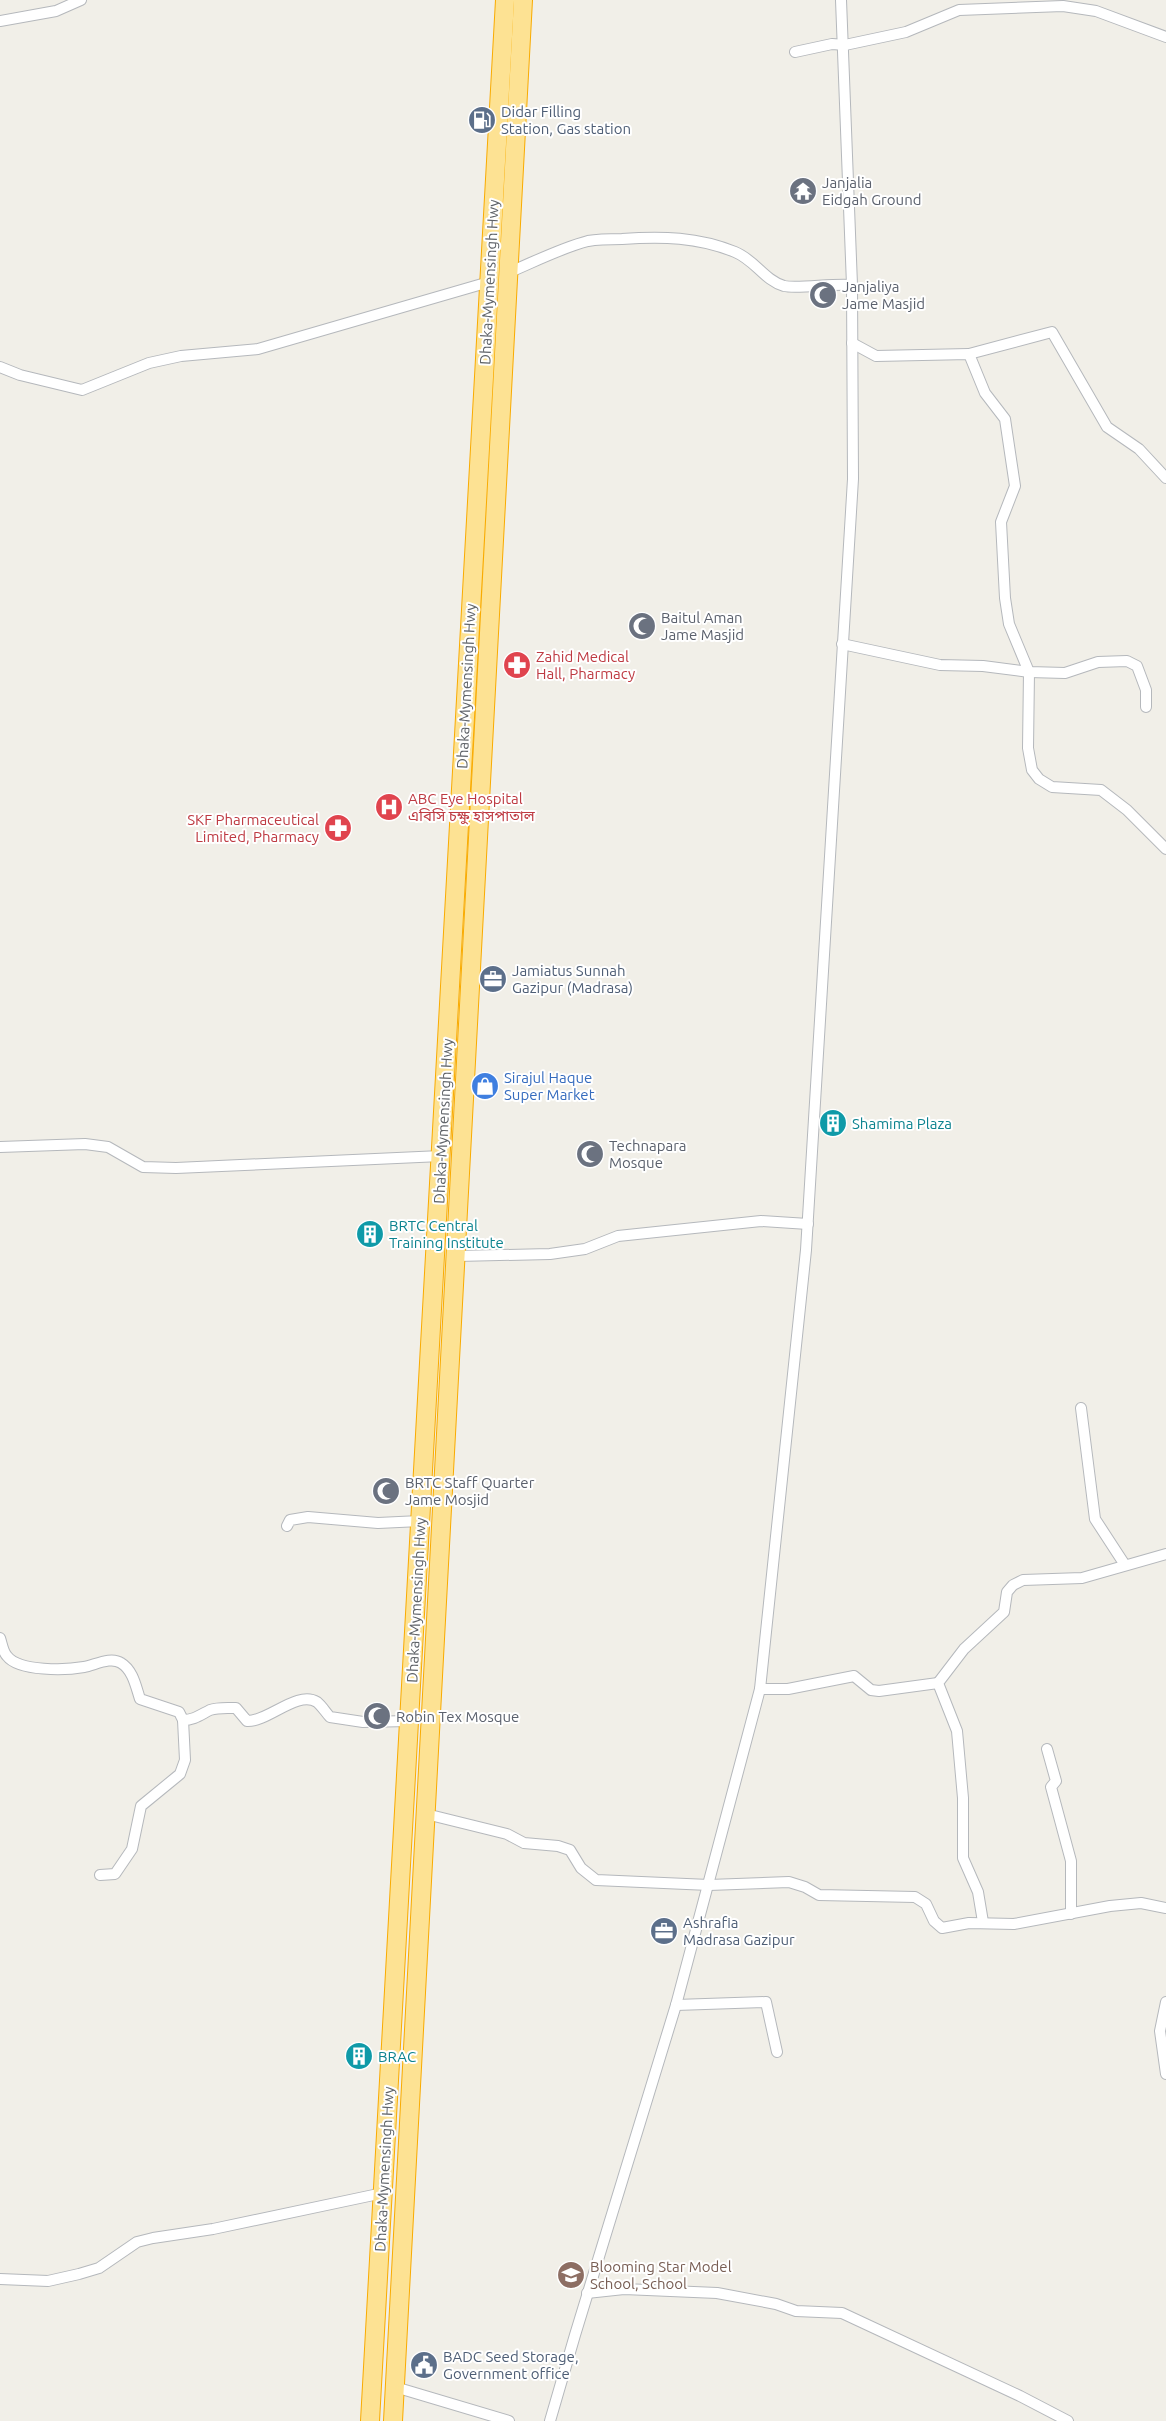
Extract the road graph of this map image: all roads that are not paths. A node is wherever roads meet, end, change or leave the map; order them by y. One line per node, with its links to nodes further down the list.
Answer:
1 (81, 0): 5 (street)
2 (505, 0): 10 (highway, Dhaka-Mymensingh Hwy)
3 (523, 0): 9 (highway, Dhaka-Mymensingh Hwy)
4 (841, 0): 7 (street)
5 (0, 21)
6 (1166, 37): 7 (street)
7 (842, 44): 8 (street); 11 (street)
8 (795, 52)
9 (510, 272): 11 (street); 23 (highway, Dhaka-Mymensingh Hwy)
10 (489, 282): 14 (street); 21 (highway, Dhaka-Mymensingh Hwy)
11 (852, 285): 12 (street)
12 (852, 343): 13 (street); 16 (street)
13 (969, 354): 15 (street); 17 (street)
14 (0, 367)
15 (1166, 478)
16 (842, 644): 17 (street); 22 (street)
17 (1029, 672): 18 (street); 19 (street)
18 (1146, 707)
19 (1166, 849)
20 (0, 1147): 21 (street)
21 (441, 1156): 25 (highway, Dhaka-Mymensingh Hwy)
22 (808, 1224): 23 (street); 31 (street)
23 (457, 1256): 35 (highway, Dhaka-Mymensingh Hwy)
24 (1081, 1408): 28 (street)
25 (420, 1521): 26 (street); 33 (highway, Dhaka-Mymensingh Hwy)
26 (288, 1526)
27 (1166, 1554): 28 (street)
28 (1124, 1565): 30 (street)
29 (0, 1638): 32 (street)
30 (938, 1683): 31 (street); 40 (street)
31 (760, 1689): 37 (street)
32 (183, 1720): 33 (street); 36 (street)
33 (409, 1721): 45 (highway, Dhaka-Mymensingh Hwy)
34 (1047, 1750): 39 (street)
35 (426, 1814): 37 (street); 48 (highway, Dhaka-Mymensingh Hwy)
36 (100, 1875)
37 (709, 1885): 40 (street); 42 (street)
38 (1166, 1908): 39 (street)
39 (1071, 1914): 40 (street)
40 (983, 1922)
41 (1166, 2002): 44 (street)
42 (676, 2005): 43 (street); 47 (street)
43 (777, 2052)
44 (1166, 2074)
45 (383, 2193): 46 (street); 49 (highway, Dhaka-Mymensingh Hwy)
46 (0, 2279)
47 (587, 2293): 52 (street); 53 (street)
48 (395, 2386): 50 (highway, Dhaka-Mymensingh Hwy); 51 (street)
49 (370, 2421)
50 (393, 2421)
51 (509, 2421)
52 (550, 2421)
53 (1068, 2421)

